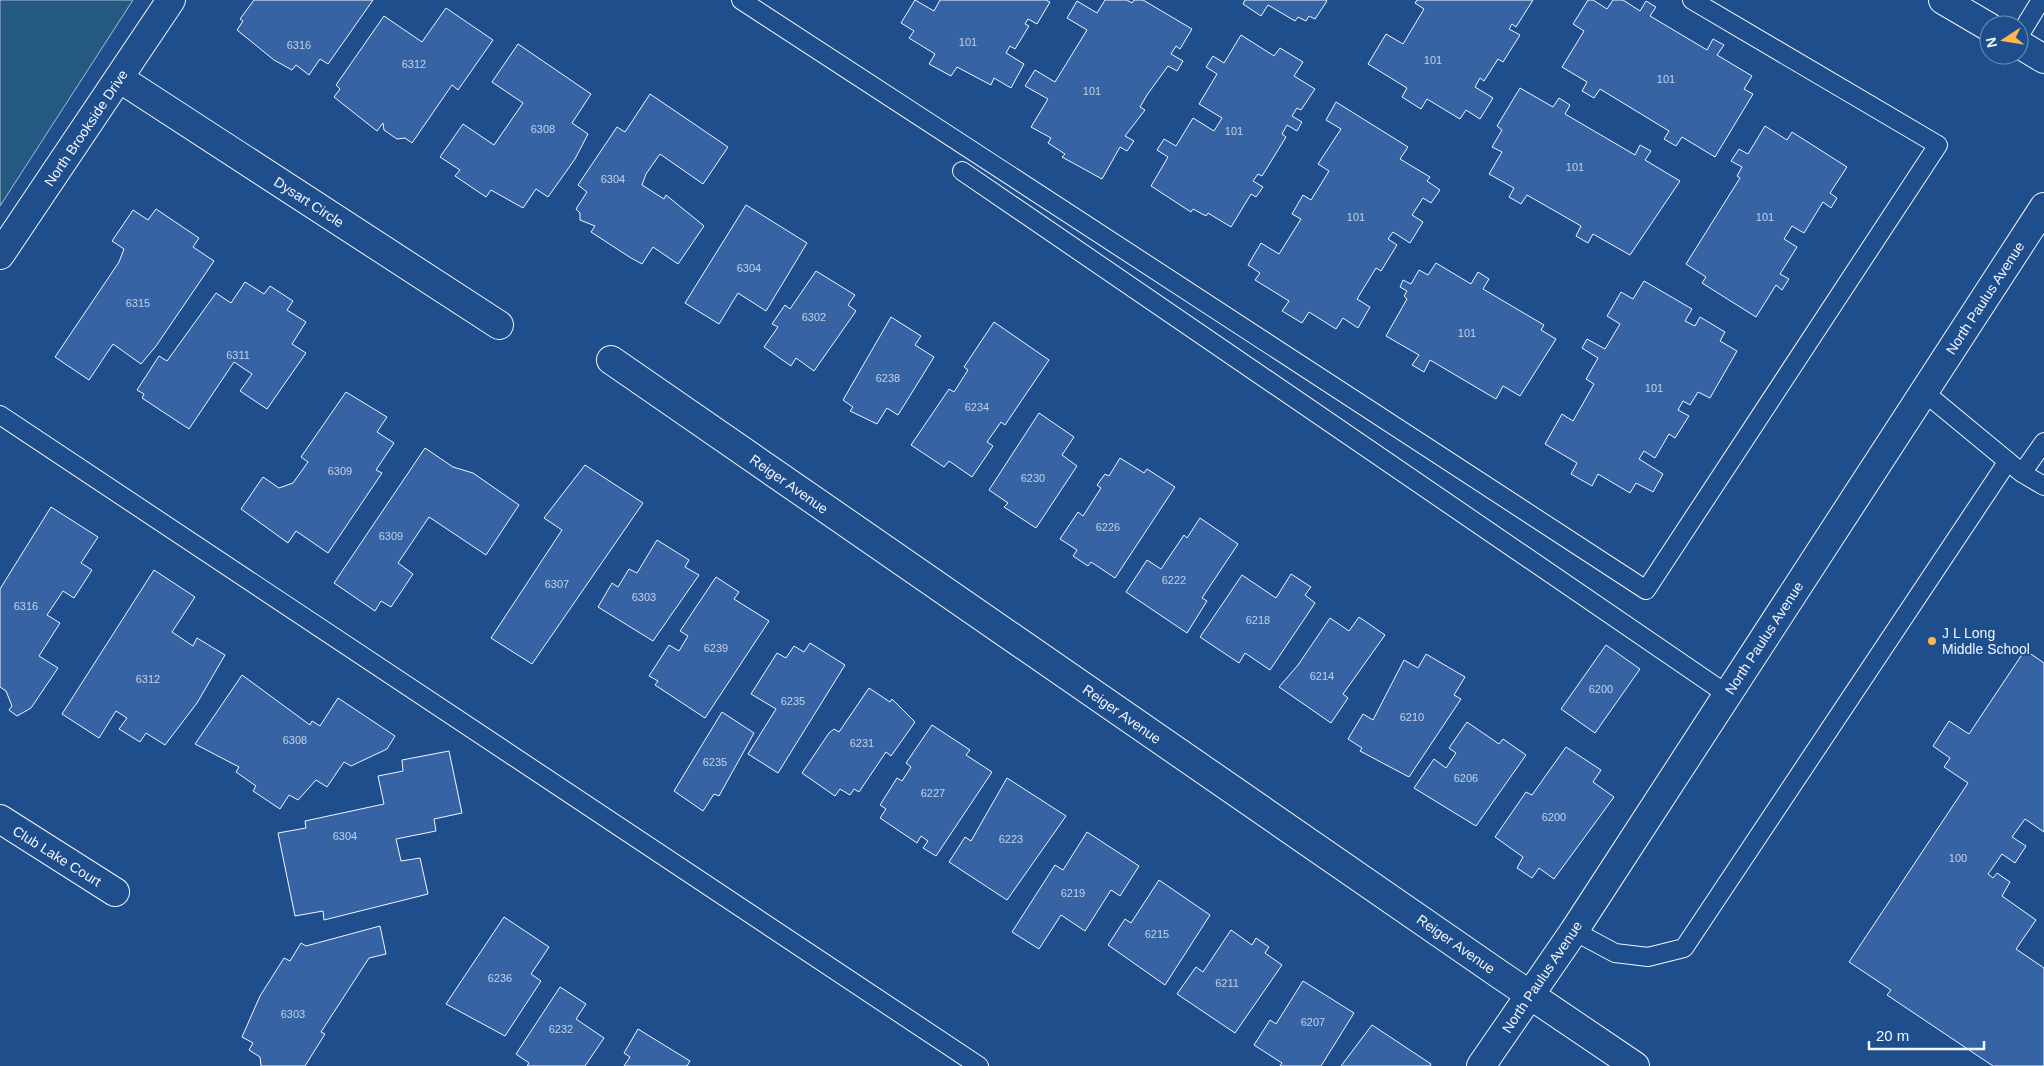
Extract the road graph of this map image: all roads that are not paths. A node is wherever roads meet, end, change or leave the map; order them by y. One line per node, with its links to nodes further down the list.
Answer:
1 (171, 0): 10 (street, North Brookside Drive)
2 (741, 0): 3 (lane)
3 (1692, 0)
4 (1942, 0): 7 (street)
5 (2041, 0): 6 (lane)
6 (2029, 20)
7 (1979, 21)
8 (2029, 50): 9 (street)
9 (2044, 59)
10 (119, 78): 13 (street, North Brookside Drive); 14 (street, Dysart Circle)
11 (962, 171): 22 (lane)
12 (2044, 207): 16 (street, North Paulus Avenue)
13 (0, 256)
14 (499, 325)
15 (611, 360): 26 (street, Reiger Avenue)
16 (1924, 392): 19 (lane); 22 (street, North Paulus Avenue)
17 (0, 414): 27 (lane)
18 (2044, 442): 20 (lane)
19 (2008, 461): 20 (lane); 25 (lane)
20 (2022, 473): 21 (lane)
21 (2044, 486)
22 (1728, 695): 25 (street, North Paulus Avenue)
23 (0, 819): 24 (street, Club Lake Court)
24 (115, 892)
25 (1574, 931): 26 (street, North Paulus Avenue)
26 (1531, 995): 28 (street, North Paulus Avenue); 29 (street, Reiger Avenue)
27 (979, 1066)
28 (1481, 1066)
29 (1635, 1066)

